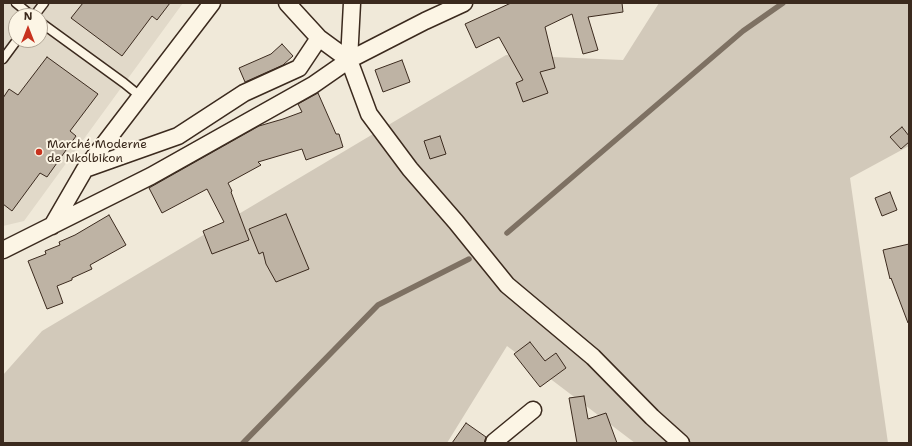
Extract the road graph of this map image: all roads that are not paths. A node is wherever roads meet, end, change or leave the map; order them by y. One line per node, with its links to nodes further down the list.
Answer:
1 (212, 3): 10 (street)
2 (287, 3): 6 (street)
3 (352, 3): 9 (street)
4 (464, 3): 9 (street)
5 (48, 28): 10 (lane)
6 (319, 38): 9 (street); 11 (street)
7 (11, 48): 8 (lane)
8 (3, 59)
9 (349, 60): 12 (street); 16 (street)
10 (140, 96): 11 (street)
11 (85, 169): 12 (street)
12 (52, 226): 13 (street)
13 (3, 250)
14 (533, 410): 15 (street)
15 (494, 443)
16 (681, 443)

